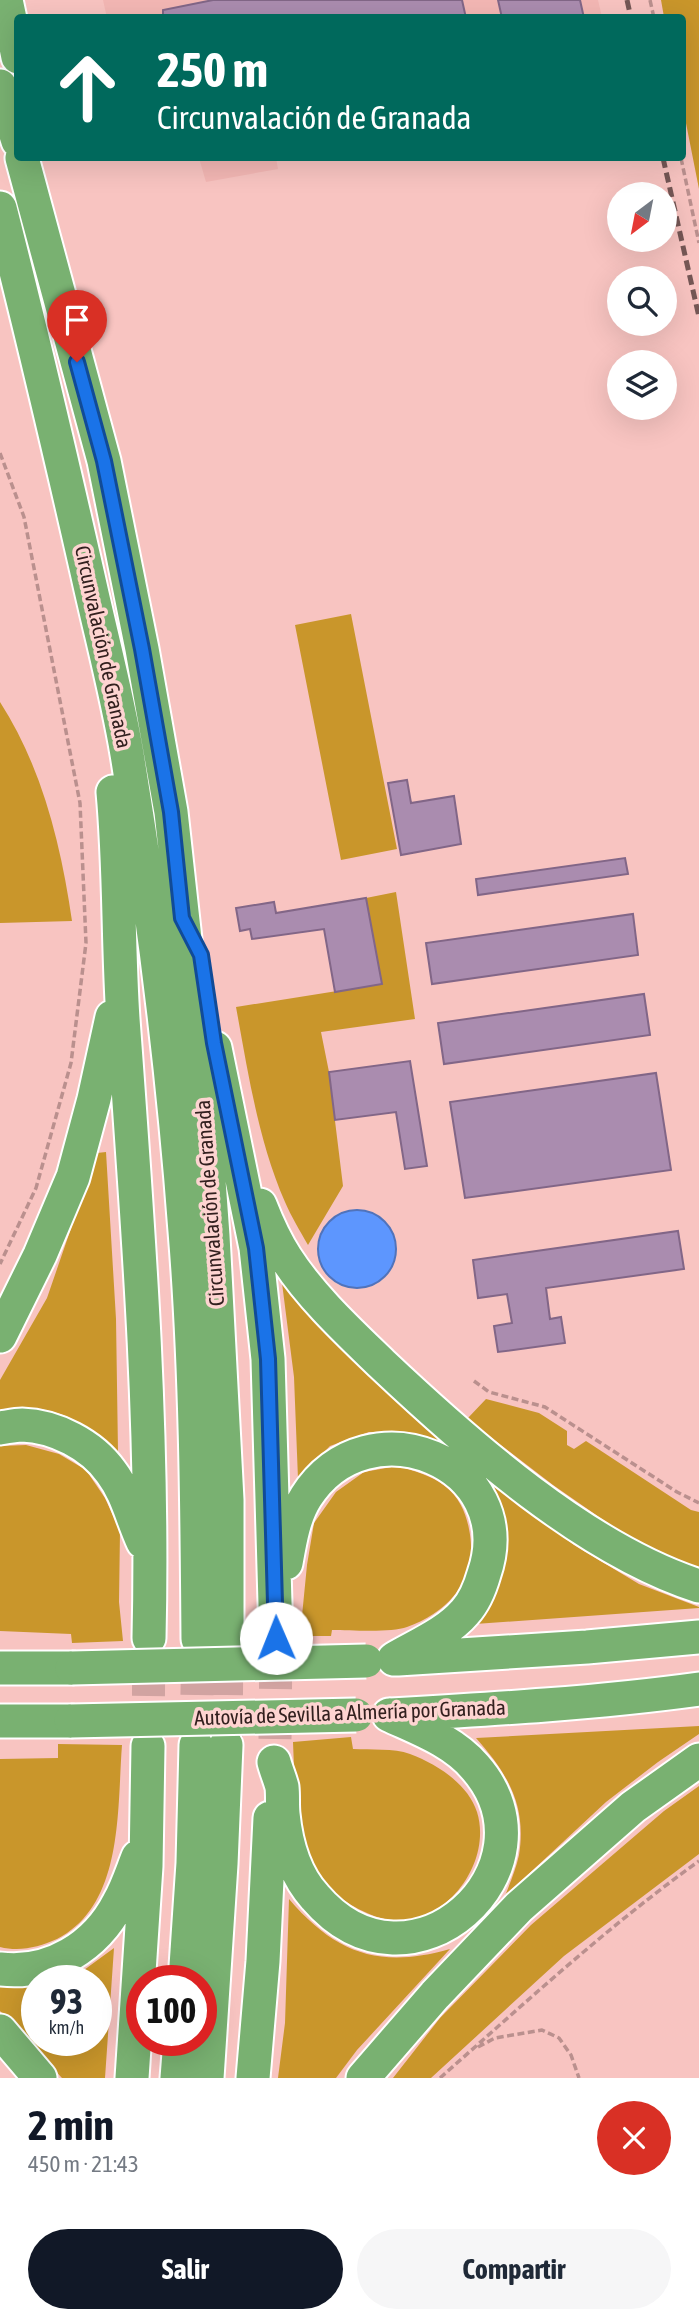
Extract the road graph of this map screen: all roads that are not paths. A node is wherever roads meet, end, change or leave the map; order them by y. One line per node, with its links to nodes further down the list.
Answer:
1 (6, 0): 2 (highway)
2 (14, 38)
3 (0, 86): 4 (highway)
4 (14, 129)
5 (23, 161): 8 (highway, Circunvalación de Granada)
6 (39, 161): 8 (highway)
7 (0, 208): 9 (highway, Circunvalación de Granada)
8 (44, 239): 10 (highway, Circunvalación de Granada)
9 (117, 710): 10 (highway, Circunvalación de Granada); 11 (highway)
10 (182, 918): 12 (highway)
11 (120, 977): 13 (highway); 15 (highway)
12 (236, 1144): 16 (highway); 17 (highway)
13 (0, 1336)
14 (0, 1428): 15 (highway)
15 (151, 1560): 19 (highway)
16 (699, 1586)
17 (275, 1602): 20 (highway); 22 (highway)
18 (699, 1637): 22 (highway)
19 (149, 1638)
20 (276, 1638)
21 (0, 1651): 24 (highway)
22 (380, 1660): 24 (highway, bridge)
23 (0, 1668): 24 (highway)
24 (35, 1668)
25 (699, 1689): 26 (highway, Autovía de Sevilla a Almería por Granada)
26 (389, 1715): 27 (highway, Autovía de Sevilla a Almería por Granada, bridge); 41 (highway)
27 (6, 1724)
28 (148, 1746): 30 (highway)
29 (699, 1760): 42 (highway)
30 (146, 1839): 33 (highway); 38 (highway)
31 (186, 1965): 32 (highway)
32 (214, 1965)
33 (0, 1969)
34 (0, 2031): 37 (highway)
35 (179, 2056): 39 (highway)
36 (208, 2056): 40 (highway)
37 (40, 2078)
38 (132, 2078)
39 (177, 2078)
40 (207, 2078)
41 (253, 2078)
42 (363, 2078)

